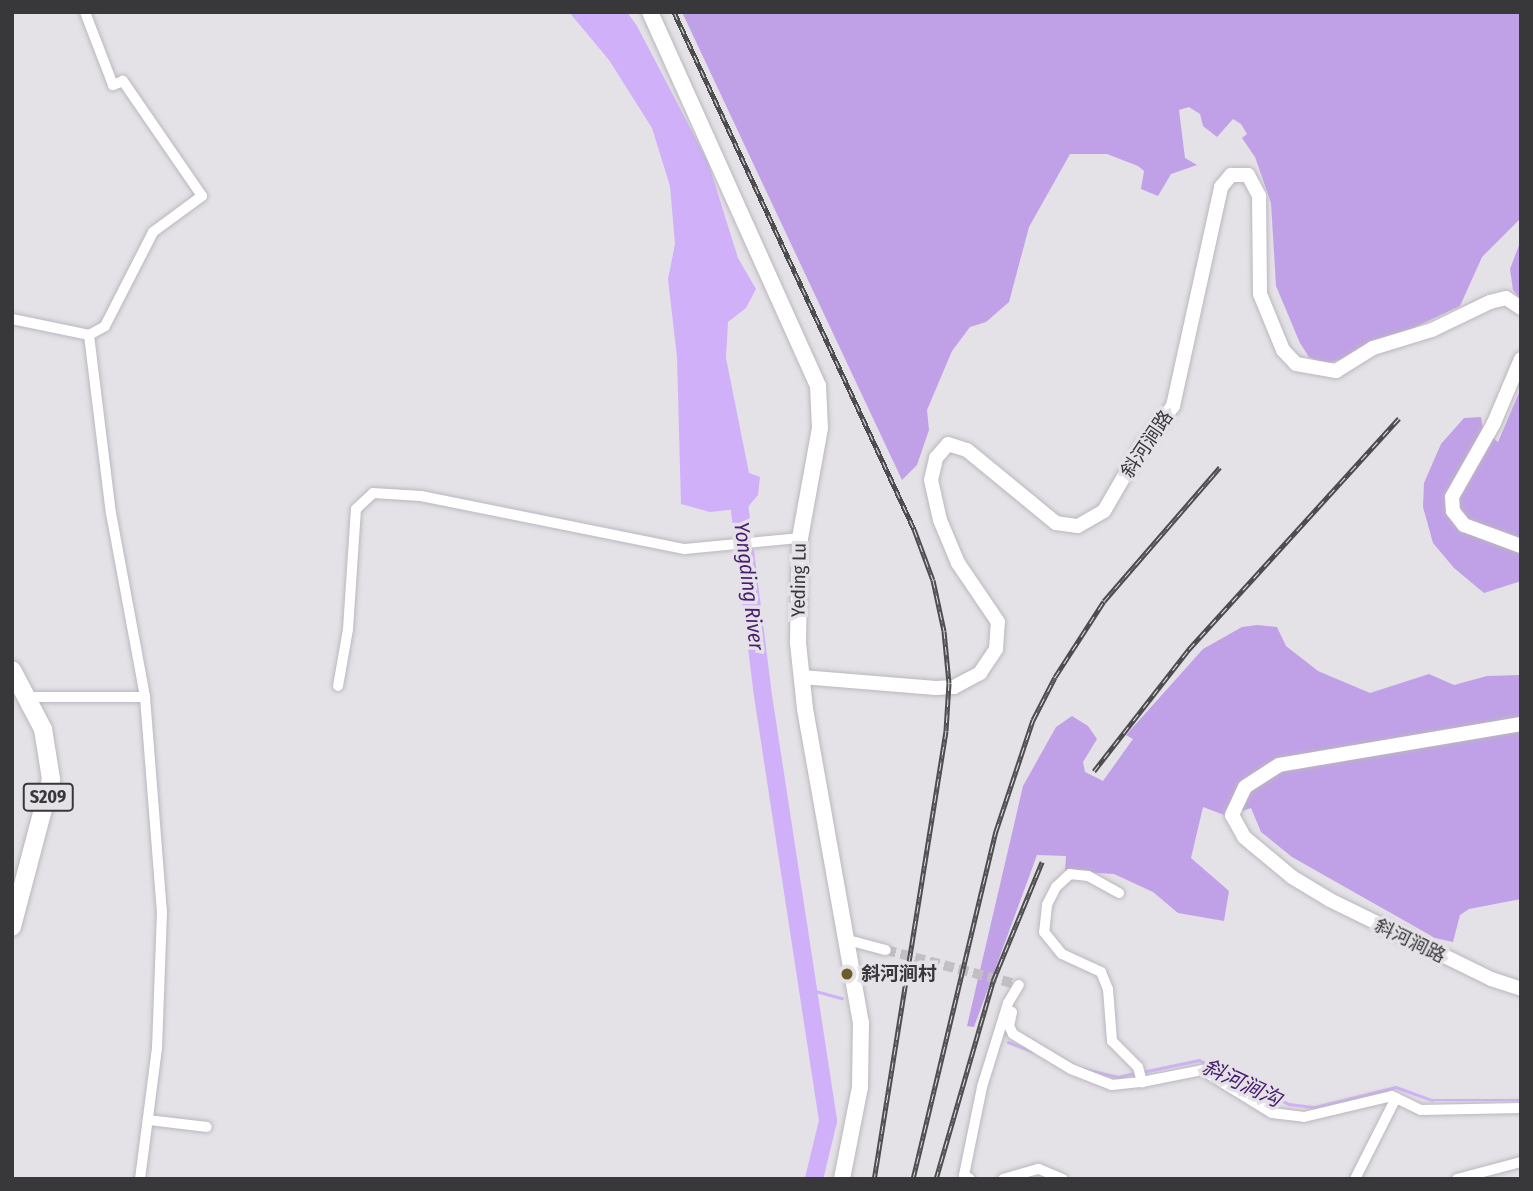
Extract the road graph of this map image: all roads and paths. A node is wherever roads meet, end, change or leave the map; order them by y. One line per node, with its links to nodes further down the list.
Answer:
1 (85, 12): 5 (street)
2 (650, 12): 7 (main road, Yeding Lu)
3 (1521, 308): 10 (street, 斜河涧路)
4 (12, 319): 5 (street)
5 (89, 335): 13 (street)
6 (1521, 359): 8 (street)
7 (800, 538): 10 (main road, Yeding Lu); 11 (street)
8 (1521, 546)
9 (12, 670): 12 (main road, S209)
10 (802, 677): 17 (main road, Yeding Lu)
11 (338, 686)
12 (27, 697): 13 (street); 16 (main road, S209)
13 (145, 697): 23 (street)
14 (1521, 724): 19 (street, 斜河涧路)
15 (1119, 893): 20 (street)
16 (12, 927)
17 (848, 940): 18 (street); 27 (main road, Yeding Lu)
18 (886, 950)
19 (1521, 989)
20 (1141, 1075): 21 (street); 28 (street)
21 (1396, 1098): 22 (street); 31 (street)
22 (1521, 1108)
23 (148, 1120): 24 (street); 26 (street)
24 (207, 1127)
25 (1521, 1162): 32 (street)
26 (140, 1179)
27 (842, 1179)
28 (970, 1179)
29 (1003, 1179): 30 (street)
30 (1063, 1179)
31 (1355, 1179)
32 (1457, 1179)

